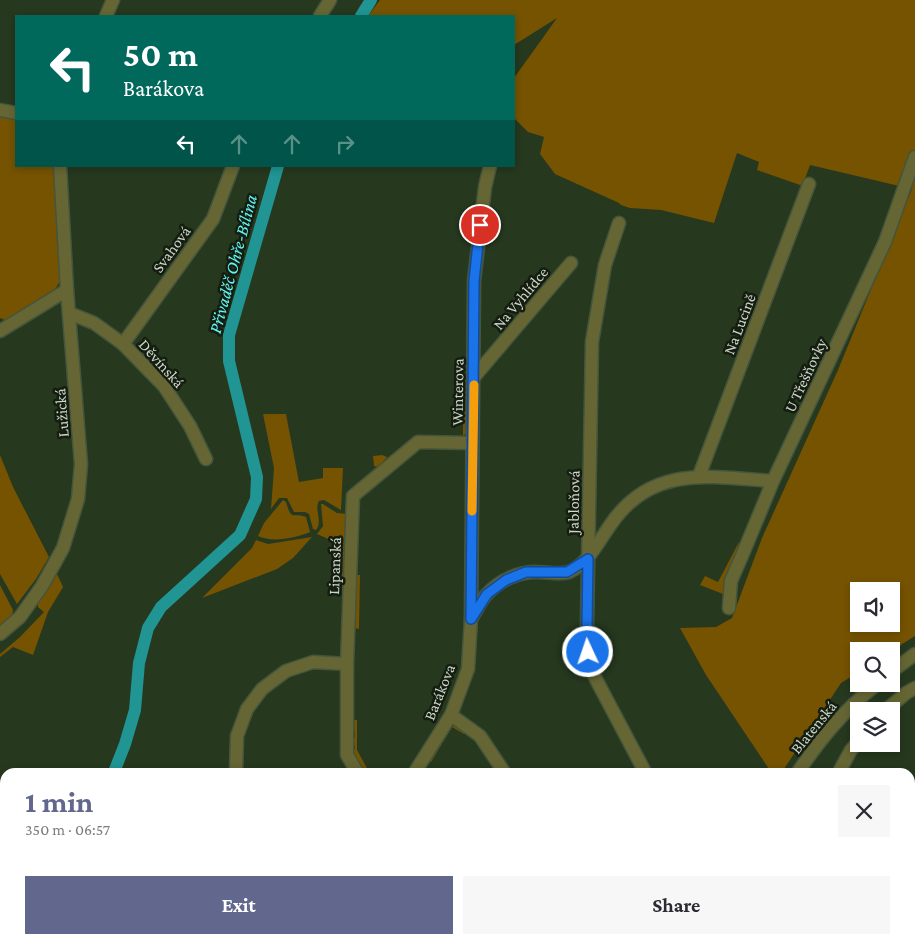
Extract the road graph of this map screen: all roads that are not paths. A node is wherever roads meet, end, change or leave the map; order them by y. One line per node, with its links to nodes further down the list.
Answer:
1 (113, 0): 3 (street)
2 (330, 0): 4 (street)
3 (106, 15)
4 (321, 15)
5 (0, 110): 6 (street)
6 (15, 113)
7 (915, 157): 22 (street, U Třešňovky)
8 (60, 167): 14 (street, Lužická)
9 (233, 167): 17 (street, Svahová)
10 (490, 167): 18 (street, Winterova)
11 (809, 184): 21 (street, Na Lucině)
12 (619, 223): 23 (street, Jabloňová)
13 (571, 263): 18 (street, Na Vyhlídce)
14 (67, 290): 15 (street, Lužická); 16 (street)
15 (69, 313): 17 (street, Děvínská); 26 (street, Lužická)
16 (0, 331)
17 (123, 344): 20 (street, Děvínská)
18 (474, 377): 19 (street, Winterova)
19 (472, 443): 25 (street, Winterova); 28 (street, Lipanská)
20 (206, 459)
21 (699, 476): 22 (street, Barákova); 23 (street, Barákova)
22 (773, 481): 24 (street, U Třešňovky)
23 (588, 559): 25 (street, Barákova); 39 (street, Jabloňová)
24 (729, 608)
25 (471, 619): 33 (street, Barákova)
26 (0, 634)
27 (915, 654): 29 (street)
28 (347, 664): 35 (street); 36 (street, Lipanská)
29 (900, 665)
30 (910, 691): 32 (street)
31 (867, 692): 40 (street, Blatenská)
32 (896, 702)
33 (451, 715): 37 (street, Barákova); 38 (street)
34 (850, 752): 41 (street)
35 (236, 768)
36 (355, 768)
37 (418, 768)
38 (501, 768)
39 (643, 768)
40 (801, 768)
41 (841, 768)

